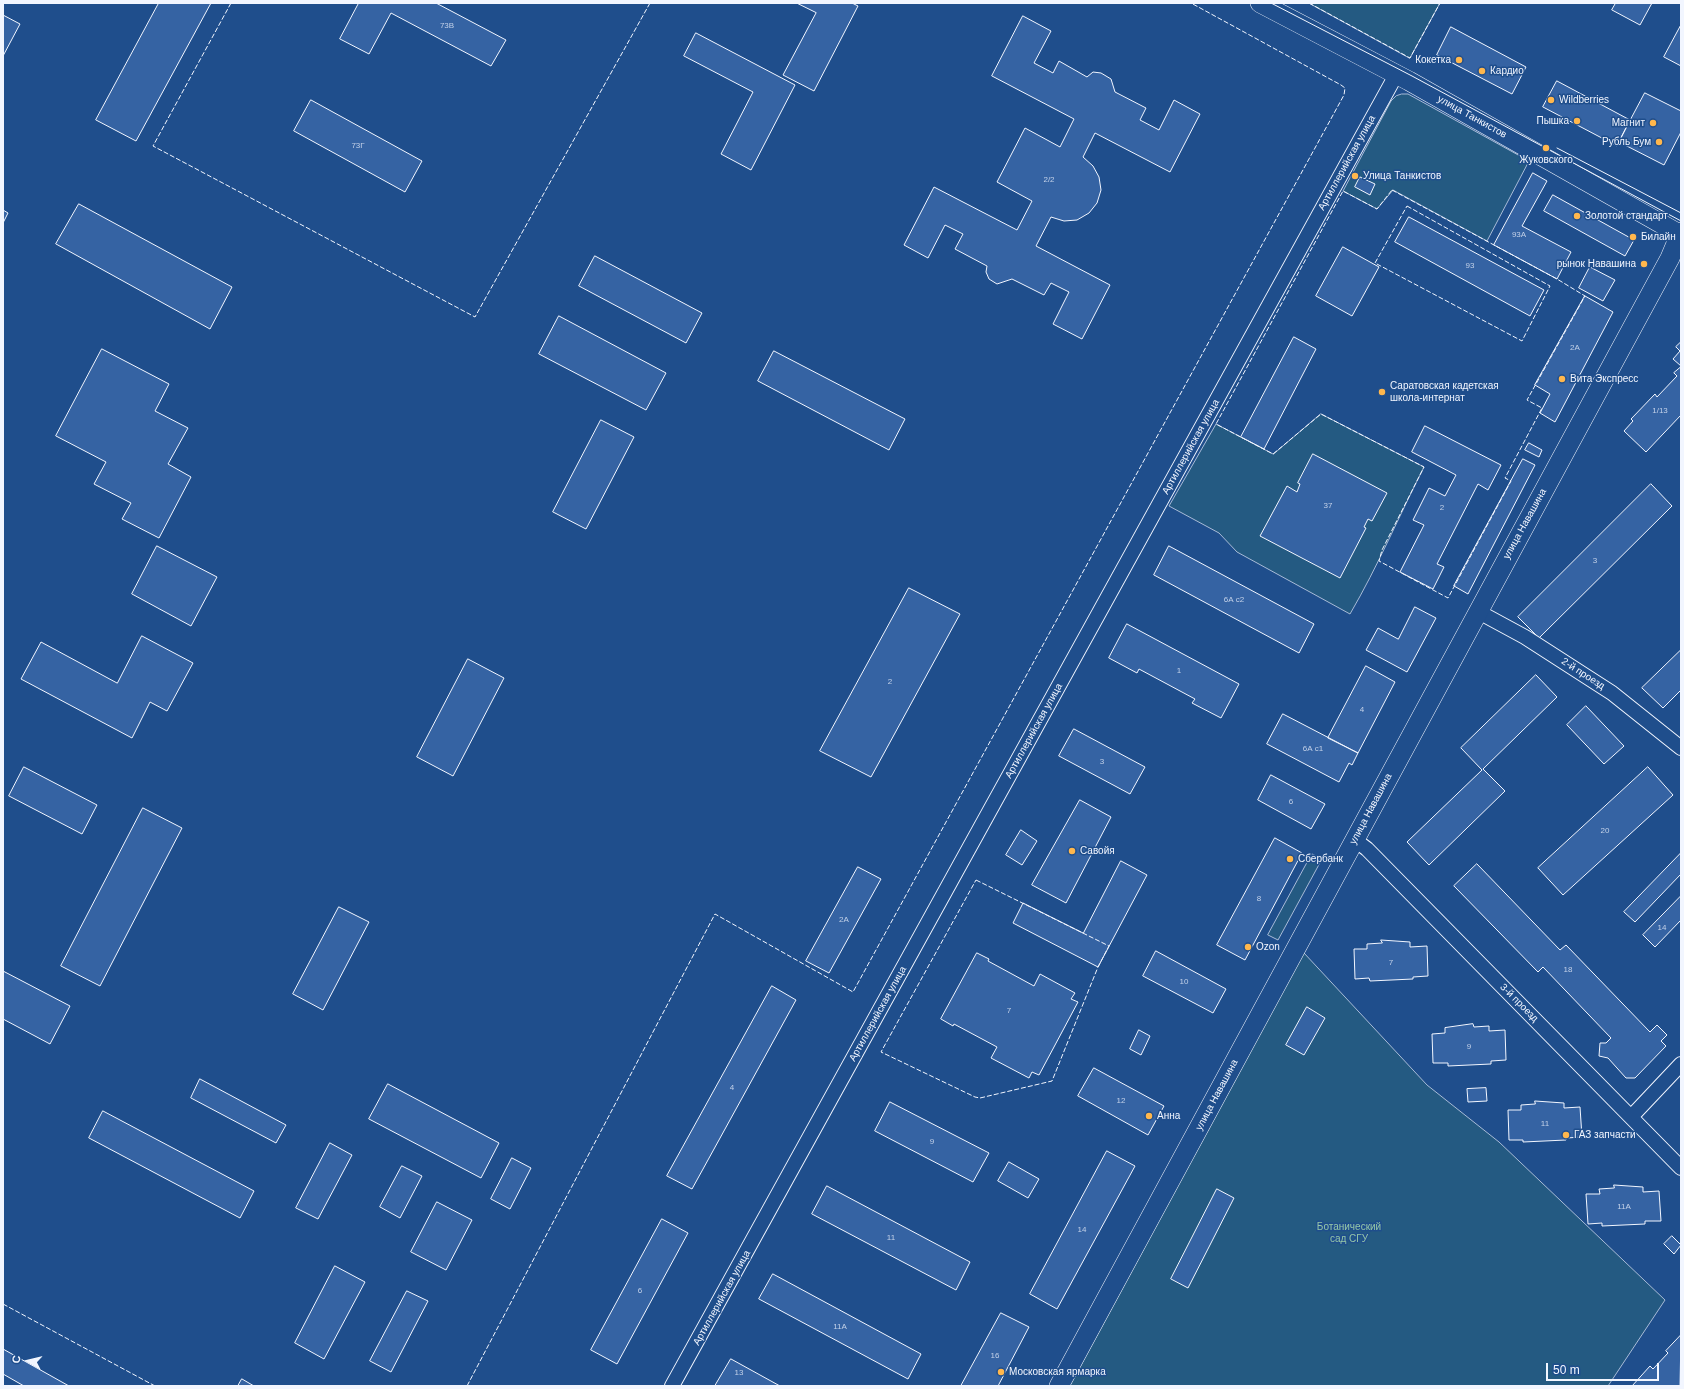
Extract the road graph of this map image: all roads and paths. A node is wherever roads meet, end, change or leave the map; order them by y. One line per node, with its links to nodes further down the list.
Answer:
1 (1260, 3): 2 (main road, улица Танкистов)
2 (1396, 75): 3 (main road, улица Танкистов); 10 (street, Артиллерийская улица)
3 (1681, 234): 4 (main road, улица Навашина)
4 (1477, 611): 5 (street, 2-й проезд); 6 (main road, улица Навашина)
5 (1681, 748)
6 (1354, 840): 8 (street, 3-й проезд); 11 (main road, улица Навашина)
7 (1681, 1064): 8 (street)
8 (1631, 1117): 9 (street, 3-й проезд)
9 (1681, 1168)
10 (672, 1386)
11 (1059, 1386)

